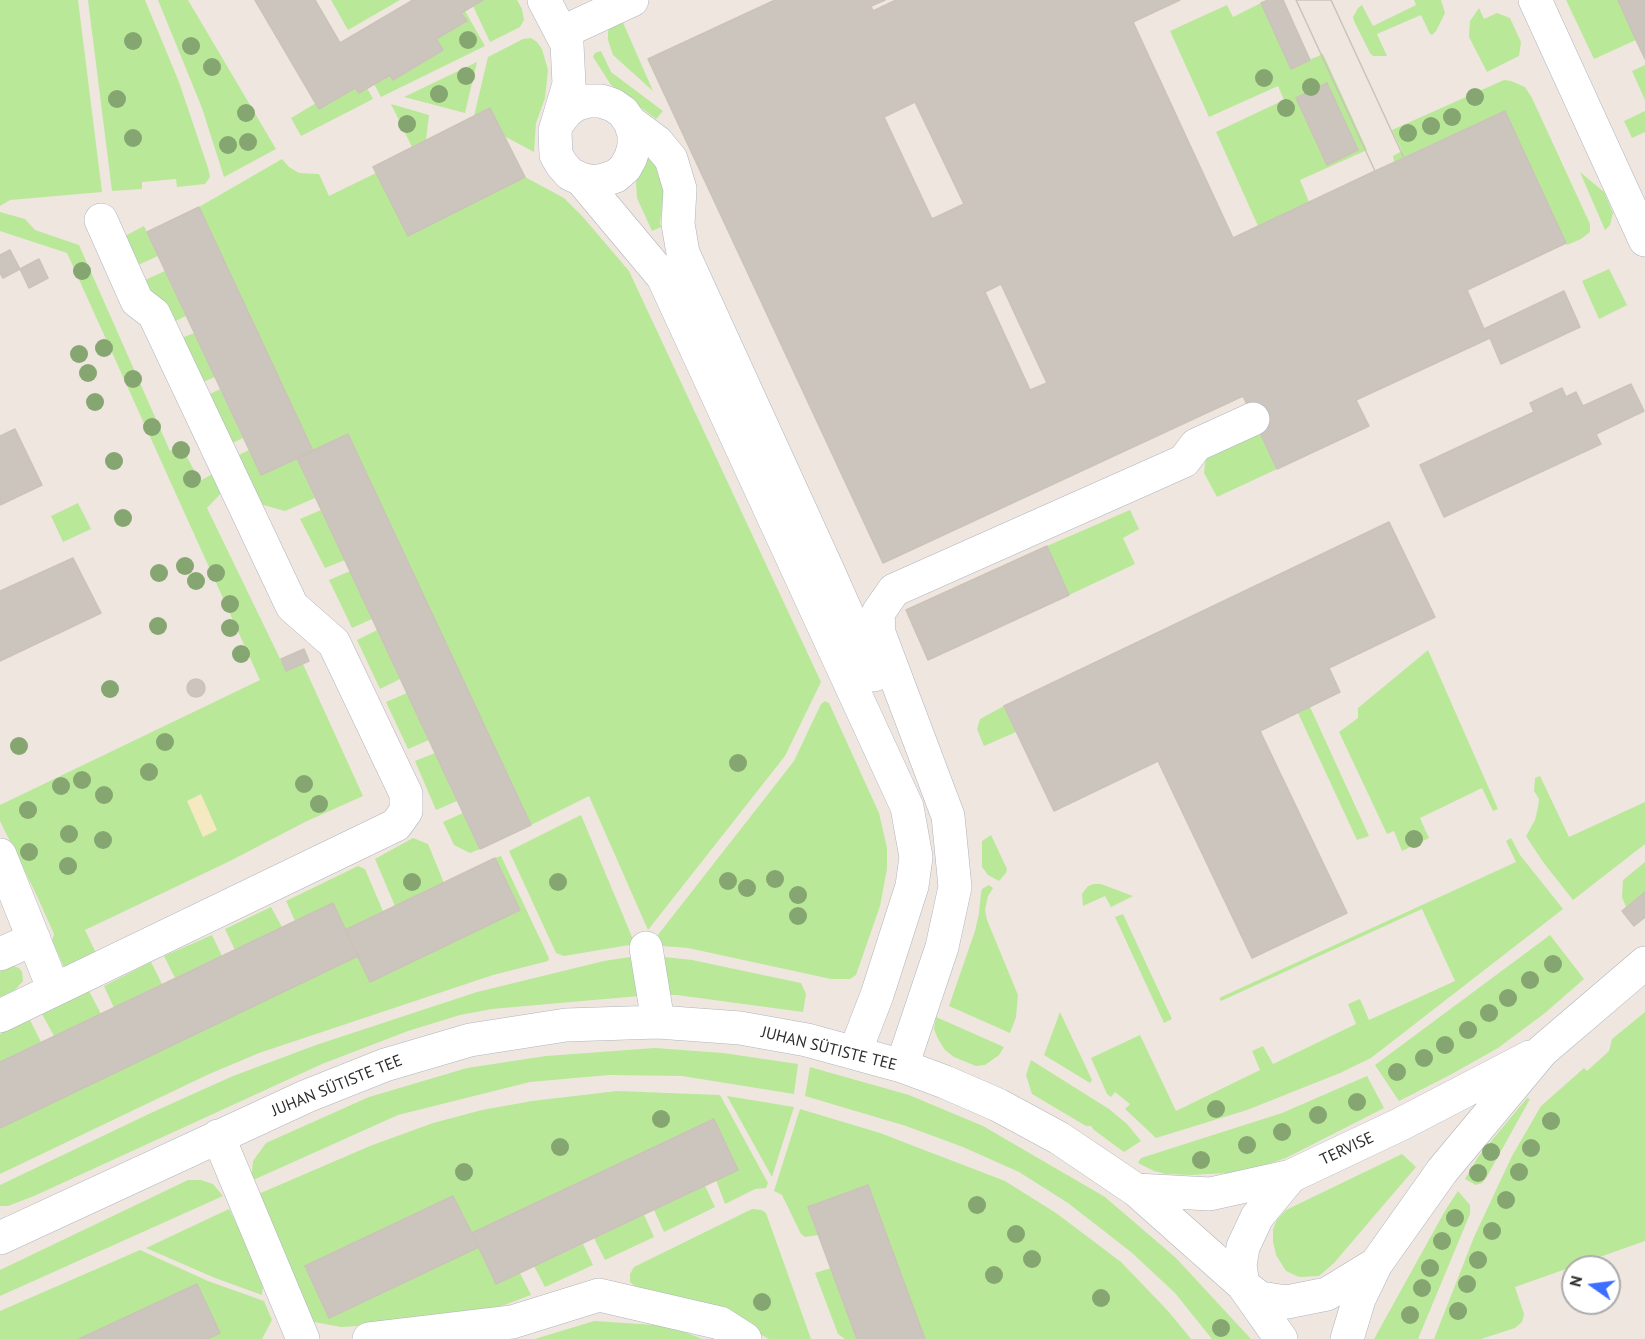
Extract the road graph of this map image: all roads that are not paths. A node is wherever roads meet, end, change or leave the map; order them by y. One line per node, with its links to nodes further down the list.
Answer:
1 (544, 0): 4 (street)
2 (632, 0): 4 (street)
3 (1535, 0): 9 (street)
4 (561, 33): 5 (street)
5 (560, 120): 6 (street); 7 (street)
6 (630, 122): 7 (street); 11 (street)
7 (581, 179): 21 (street)
8 (101, 220): 17 (street)
9 (1645, 240)
10 (1253, 418): 11 (street)
11 (939, 791): 22 (street)
12 (0, 855): 13 (street)
13 (34, 939): 15 (street); 17 (street)
14 (646, 948): 19 (street)
15 (0, 954)
16 (1645, 963): 20 (street, TERVISE)
17 (54, 990): 18 (street)
18 (0, 1016)
19 (658, 1022): 21 (street, JUHAN SÜTISTE TEE); 23 (street, JUHAN SÜTISTE TEE)
20 (1542, 1051): 24 (street, TERVISE); 27 (street, TERVISE)
21 (855, 1052): 22 (street, JUHAN SÜTISTE TEE)
22 (902, 1066): 25 (street, JUHAN SÜTISTE TEE)
23 (218, 1136): 26 (street, JUHAN SÜTISTE TEE); 29 (street)
24 (1291, 1176): 25 (street, TERVISE); 28 (street)
25 (1136, 1190): 28 (street, JUHAN SÜTISTE TEE)
26 (0, 1238)
27 (1376, 1264): 28 (street, TERVISE); 33 (street)
28 (1243, 1285): 32 (street, JUHAN SÜTISTE TEE)
29 (303, 1339)
30 (369, 1339): 31 (street)
31 (745, 1339)
32 (1281, 1339)
33 (1347, 1339)

